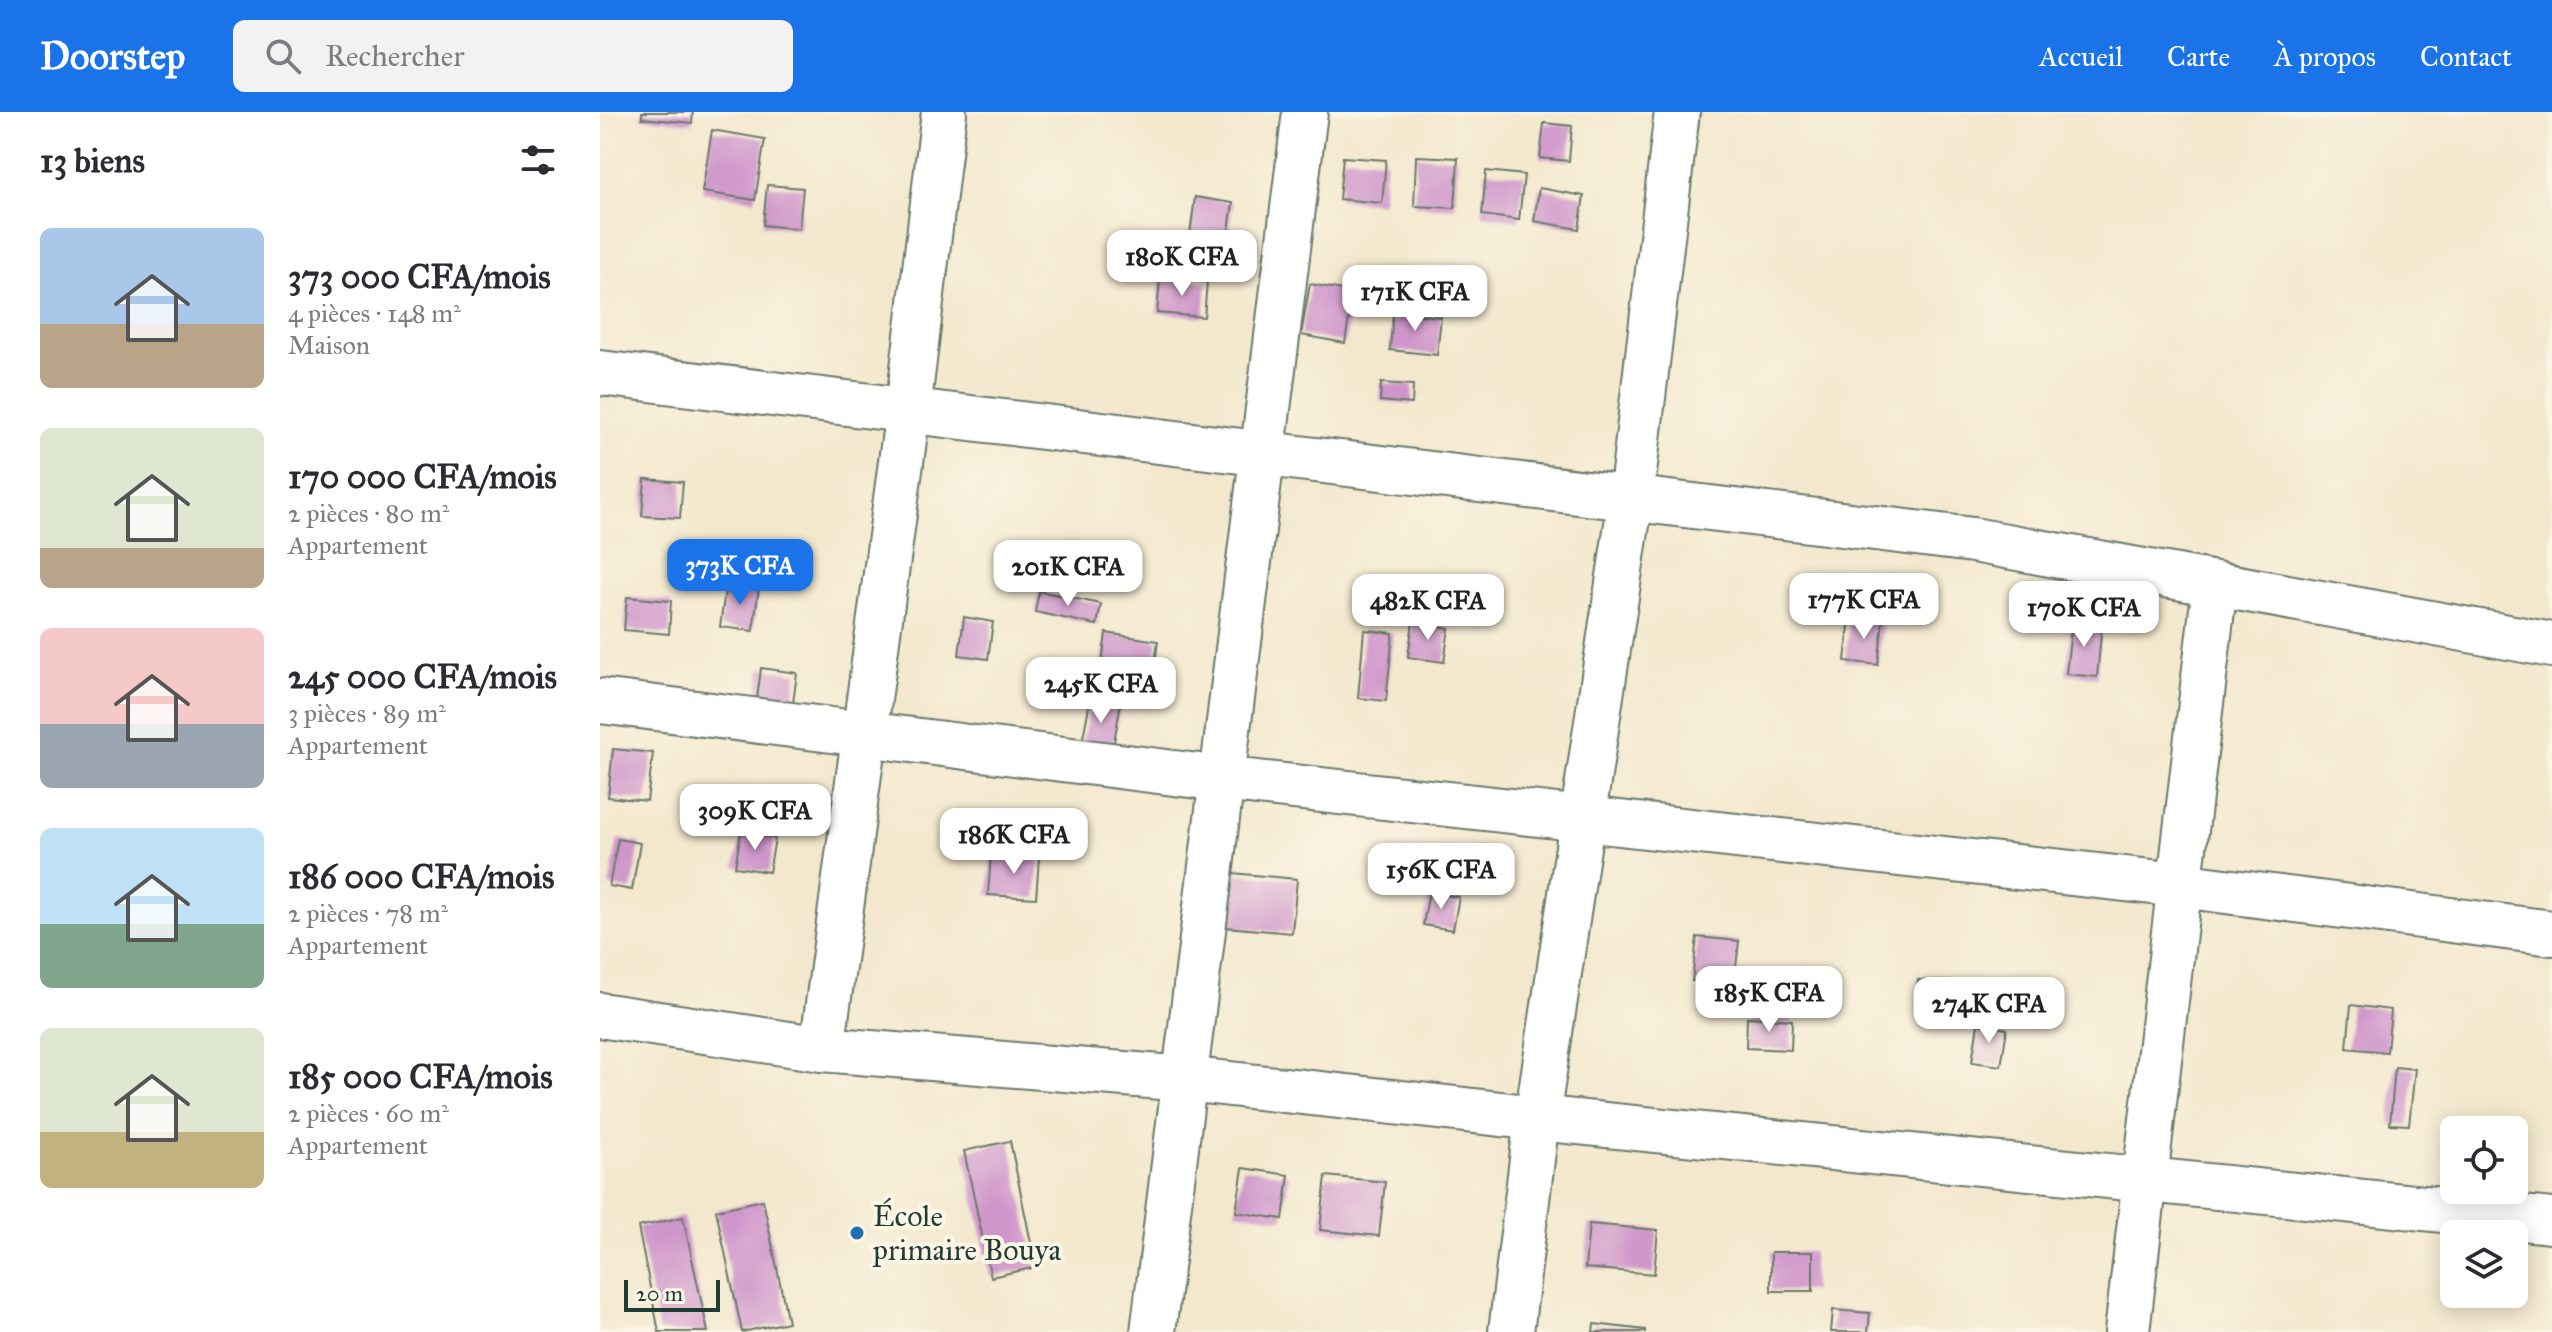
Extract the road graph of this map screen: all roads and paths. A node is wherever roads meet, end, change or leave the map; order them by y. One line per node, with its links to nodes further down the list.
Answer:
1 (944, 112): 5 (street)
2 (1305, 112): 6 (street)
3 (1677, 112): 7 (street)
4 (600, 373): 5 (street)
5 (908, 410): 6 (street); 11 (street)
6 (1263, 453): 7 (street); 12 (street)
7 (1631, 498): 8 (street); 13 (street)
8 (2215, 584): 9 (street); 14 (street)
9 (2552, 645)
10 (600, 701): 11 (street)
11 (864, 735): 12 (street); 17 (street)
12 (1222, 779): 13 (street); 18 (street)
13 (1582, 819): 14 (street); 19 (street)
14 (2179, 885): 15 (street); 20 (street)
15 (2552, 933)
16 (600, 1015): 17 (street)
17 (822, 1049): 18 (street)
18 (1185, 1079): 19 (street); 22 (street)
19 (1537, 1118): 20 (street); 23 (street)
20 (2145, 1179): 21 (street); 24 (street)
21 (2552, 1221)
22 (1153, 1332)
23 (1511, 1332)
24 (2127, 1332)

